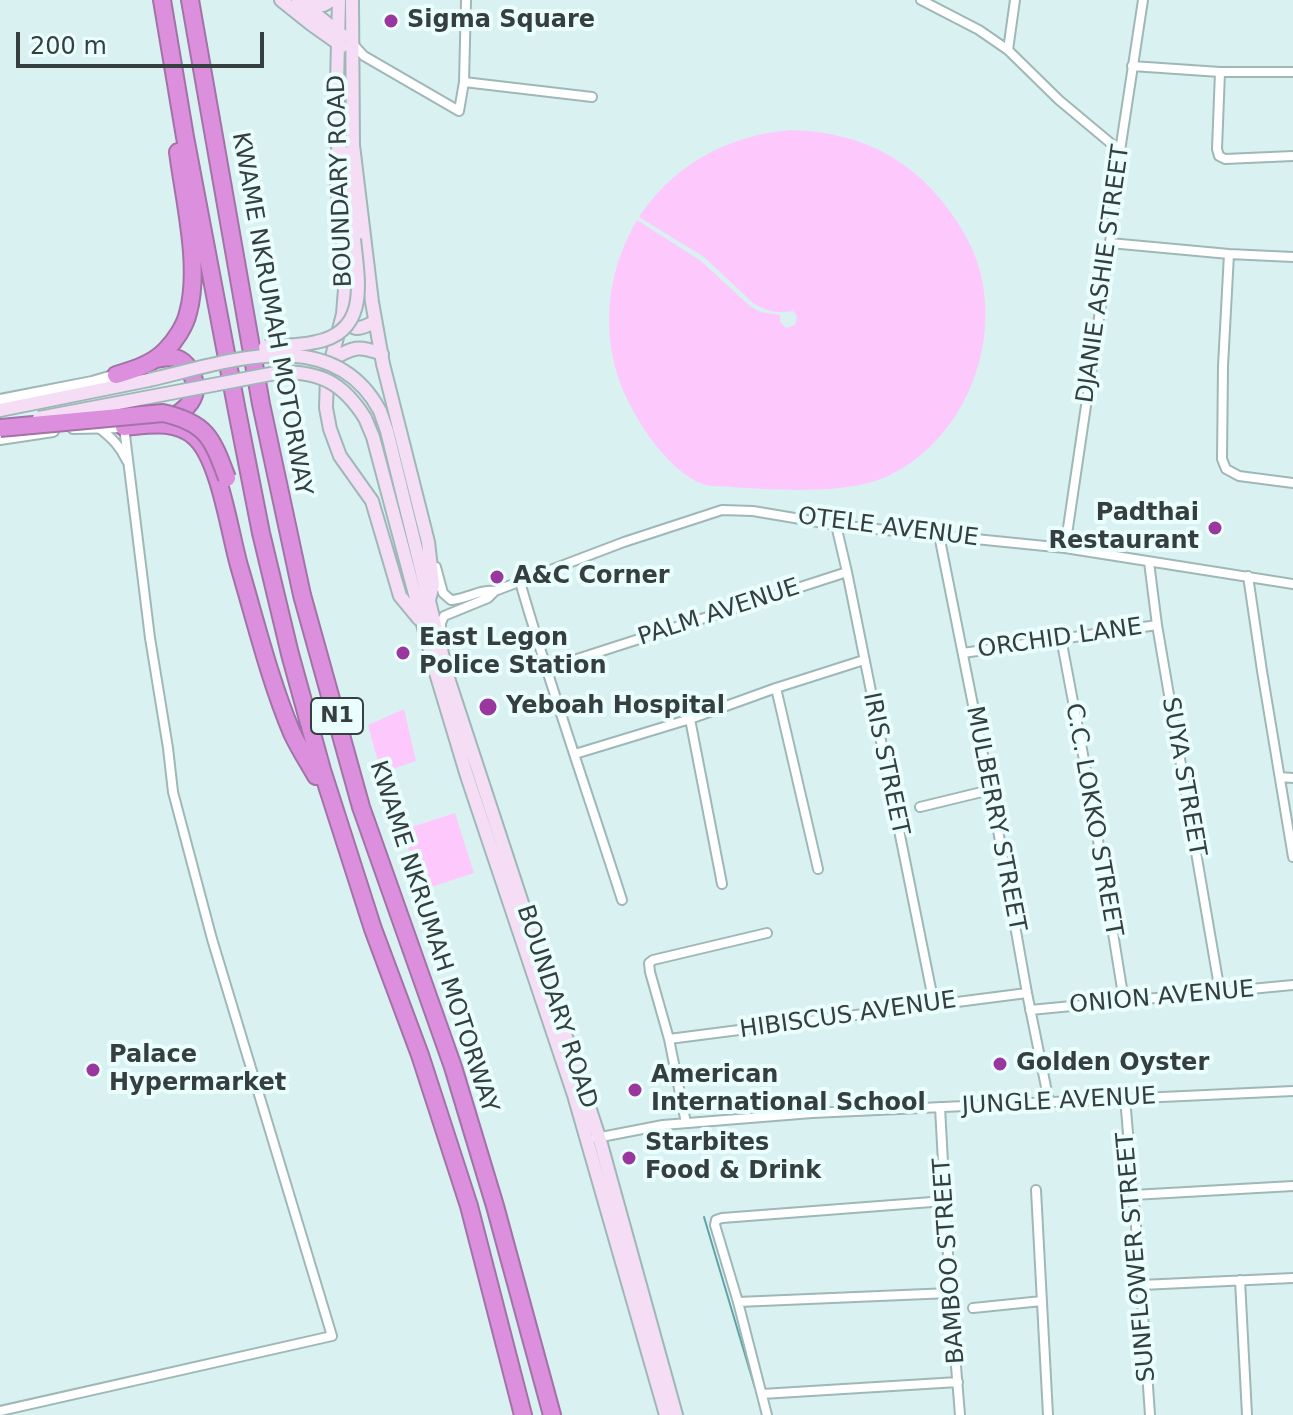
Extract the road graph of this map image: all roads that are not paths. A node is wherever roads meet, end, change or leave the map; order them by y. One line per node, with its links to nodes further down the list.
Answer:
1 (159, 0): 32 (highway); 69 (highway, KWAME NKRUMAH MOTORWAY / N1)
2 (190, 0): 104 (highway, KWAME NKRUMAH MOTORWAY / N1)
3 (281, 0): 12 (main road)
4 (299, 0): 5 (main road); 13 (main road)
5 (331, 0)
6 (339, 0): 13 (main road, BOUNDARY ROAD)
7 (352, 0): 15 (main road, BOUNDARY ROAD)
8 (466, 0): 20 (street)
9 (921, 0): 14 (street)
10 (1015, 0): 14 (street)
11 (1143, 0): 16 (street, DJANIE ASHIE STREET)
12 (311, 24): 13 (main road); 19 (main road)
13 (338, 38): 15 (main road); 19 (main road, BOUNDARY ROAD)
14 (1008, 50): 23 (street)
15 (356, 51): 20 (street); 29 (main road, BOUNDARY ROAD)
16 (1132, 66): 17 (street); 23 (street, DJANIE ASHIE STREET)
17 (1220, 72): 18 (street); 24 (street)
18 (1293, 72)
19 (337, 73): 22 (main road, BOUNDARY ROAD)
20 (464, 82): 21 (street)
21 (592, 97)
22 (339, 136): 28 (main road, BOUNDARY ROAD); 31 (main road, bridge)
23 (1120, 151): 25 (street, DJANIE ASHIE STREET)
24 (1293, 156)
25 (1110, 243): 26 (street); 47 (street, DJANIE ASHIE STREET)
26 (1229, 254): 27 (street); 43 (street)
27 (1293, 257)
28 (343, 314): 29 (main road); 33 (main road, BOUNDARY ROAD)
29 (375, 322): 30 (main road, BOUNDARY ROAD)
30 (382, 354): 33 (main road); 46 (main road, BOUNDARY ROAD)
31 (256, 355): 36 (main road, bridge); 54 (main road, BOUNDARY ROAD, bridge)
32 (155, 360): 34 (highway); 37 (highway)
33 (331, 360): 55 (main road, BOUNDARY ROAD)
34 (116, 375): 35 (street)
35 (0, 400)
36 (0, 410)
37 (146, 425): 39 (highway); 58 (highway)
38 (0, 427): 55 (main road, BOUNDARY ROAD, bridge); 58 (highway, bridge)
39 (124, 427): 40 (street); 42 (street)
40 (99, 428): 41 (street); 42 (street)
41 (0, 439)
42 (131, 469): 102 (street)
43 (1293, 483)
44 (836, 525): 45 (street, OTELE AVENUE); 49 (street, IRIS STREET); 51 (street, OTELE AVENUE)
45 (939, 535): 47 (street, OTELE AVENUE); 60 (street, MULBERRY STREET)
46 (428, 542): 53 (street, OTELE AVENUE); 54 (main road, BOUNDARY ROAD)
47 (1065, 548): 48 (street, OTELE AVENUE)
48 (1149, 562): 50 (street, OTELE AVENUE); 56 (street, SUYA STREET)
49 (847, 572): 61 (street, IRIS STREET); 62 (street, PALM AVENUE)
50 (1248, 576): 52 (street, OTELE AVENUE); 66 (street)
51 (520, 582): 53 (street, OTELE AVENUE); 62 (street)
52 (1293, 584)
53 (495, 591): 59 (street, OTELE AVENUE)
54 (428, 602): 59 (main road, BOUNDARY ROAD)
55 (422, 624): 88 (main road, BOUNDARY ROAD)
56 (1157, 625): 57 (street, ORCHID LANE); 77 (street, SUYA STREET)
57 (1061, 638): 60 (street, ORCHID LANE); 79 (street, C.C. LOKKO STREET)
58 (263, 647): 69 (highway)
59 (440, 650): 88 (main road, BOUNDARY ROAD)
60 (963, 653): 68 (street, MULBERRY STREET)
61 (864, 660): 63 (street); 80 (street, IRIS STREET)
62 (546, 669): 65 (street)
63 (776, 688): 64 (street); 72 (street)
64 (690, 719): 65 (street); 73 (street)
65 (575, 754): 74 (street)
66 (1280, 777): 67 (street); 71 (street)
67 (1293, 778)
68 (990, 790): 70 (street); 78 (street, MULBERRY STREET)
69 (333, 805): 103 (highway, KWAME NKRUMAH MOTORWAY / N1)
70 (920, 807)
71 (1293, 857)
72 (818, 869)
73 (722, 884)
74 (622, 900)
75 (767, 933): 82 (street)
76 (1293, 985): 77 (street, ONION AVENUE)
77 (1220, 992): 79 (street, ONION AVENUE)
78 (1027, 993): 80 (street, HIBISCUS AVENUE); 81 (street, MULBERRY STREET)
79 (1124, 1001): 81 (street, ONION AVENUE)
80 (934, 1004): 82 (street, HIBISCUS AVENUE)
81 (1030, 1010): 85 (street, MULBERRY STREET)
82 (669, 1039): 87 (street)
83 (1293, 1091): 84 (street, JUNGLE AVENUE)
84 (1125, 1098): 85 (street, JUNGLE AVENUE); 91 (street, SUNFLOWER STREET)
85 (1049, 1102): 86 (street, JUNGLE AVENUE)
86 (940, 1107): 87 (street, JUNGLE AVENUE); 92 (street, BAMBOO STREET)
87 (686, 1123): 88 (street, JUNGLE AVENUE)
88 (593, 1139): 105 (main road, BOUNDARY ROAD); 106 (main road, BOUNDARY ROAD)
89 (1293, 1186): 91 (street)
90 (1036, 1190): 97 (street)
91 (1133, 1195): 95 (street, SUNFLOWER STREET)
92 (945, 1201): 96 (street, BAMBOO STREET); 98 (street)
93 (1293, 1278): 94 (street)
94 (1240, 1280): 95 (street); 111 (street)
95 (1141, 1285): 110 (street, SUNFLOWER STREET)
96 (950, 1293): 98 (street); 100 (street, BAMBOO STREET)
97 (1042, 1301): 99 (street); 109 (street)
98 (738, 1302): 101 (street)
99 (973, 1308)
100 (958, 1382): 101 (street); 108 (street, BAMBOO STREET)
101 (762, 1394): 107 (street)
102 (0, 1411)
103 (523, 1415)
104 (552, 1415)
105 (666, 1415)
106 (676, 1415)
107 (767, 1415)
108 (960, 1415)
109 (1048, 1415)
110 (1150, 1415)
111 (1247, 1415)

